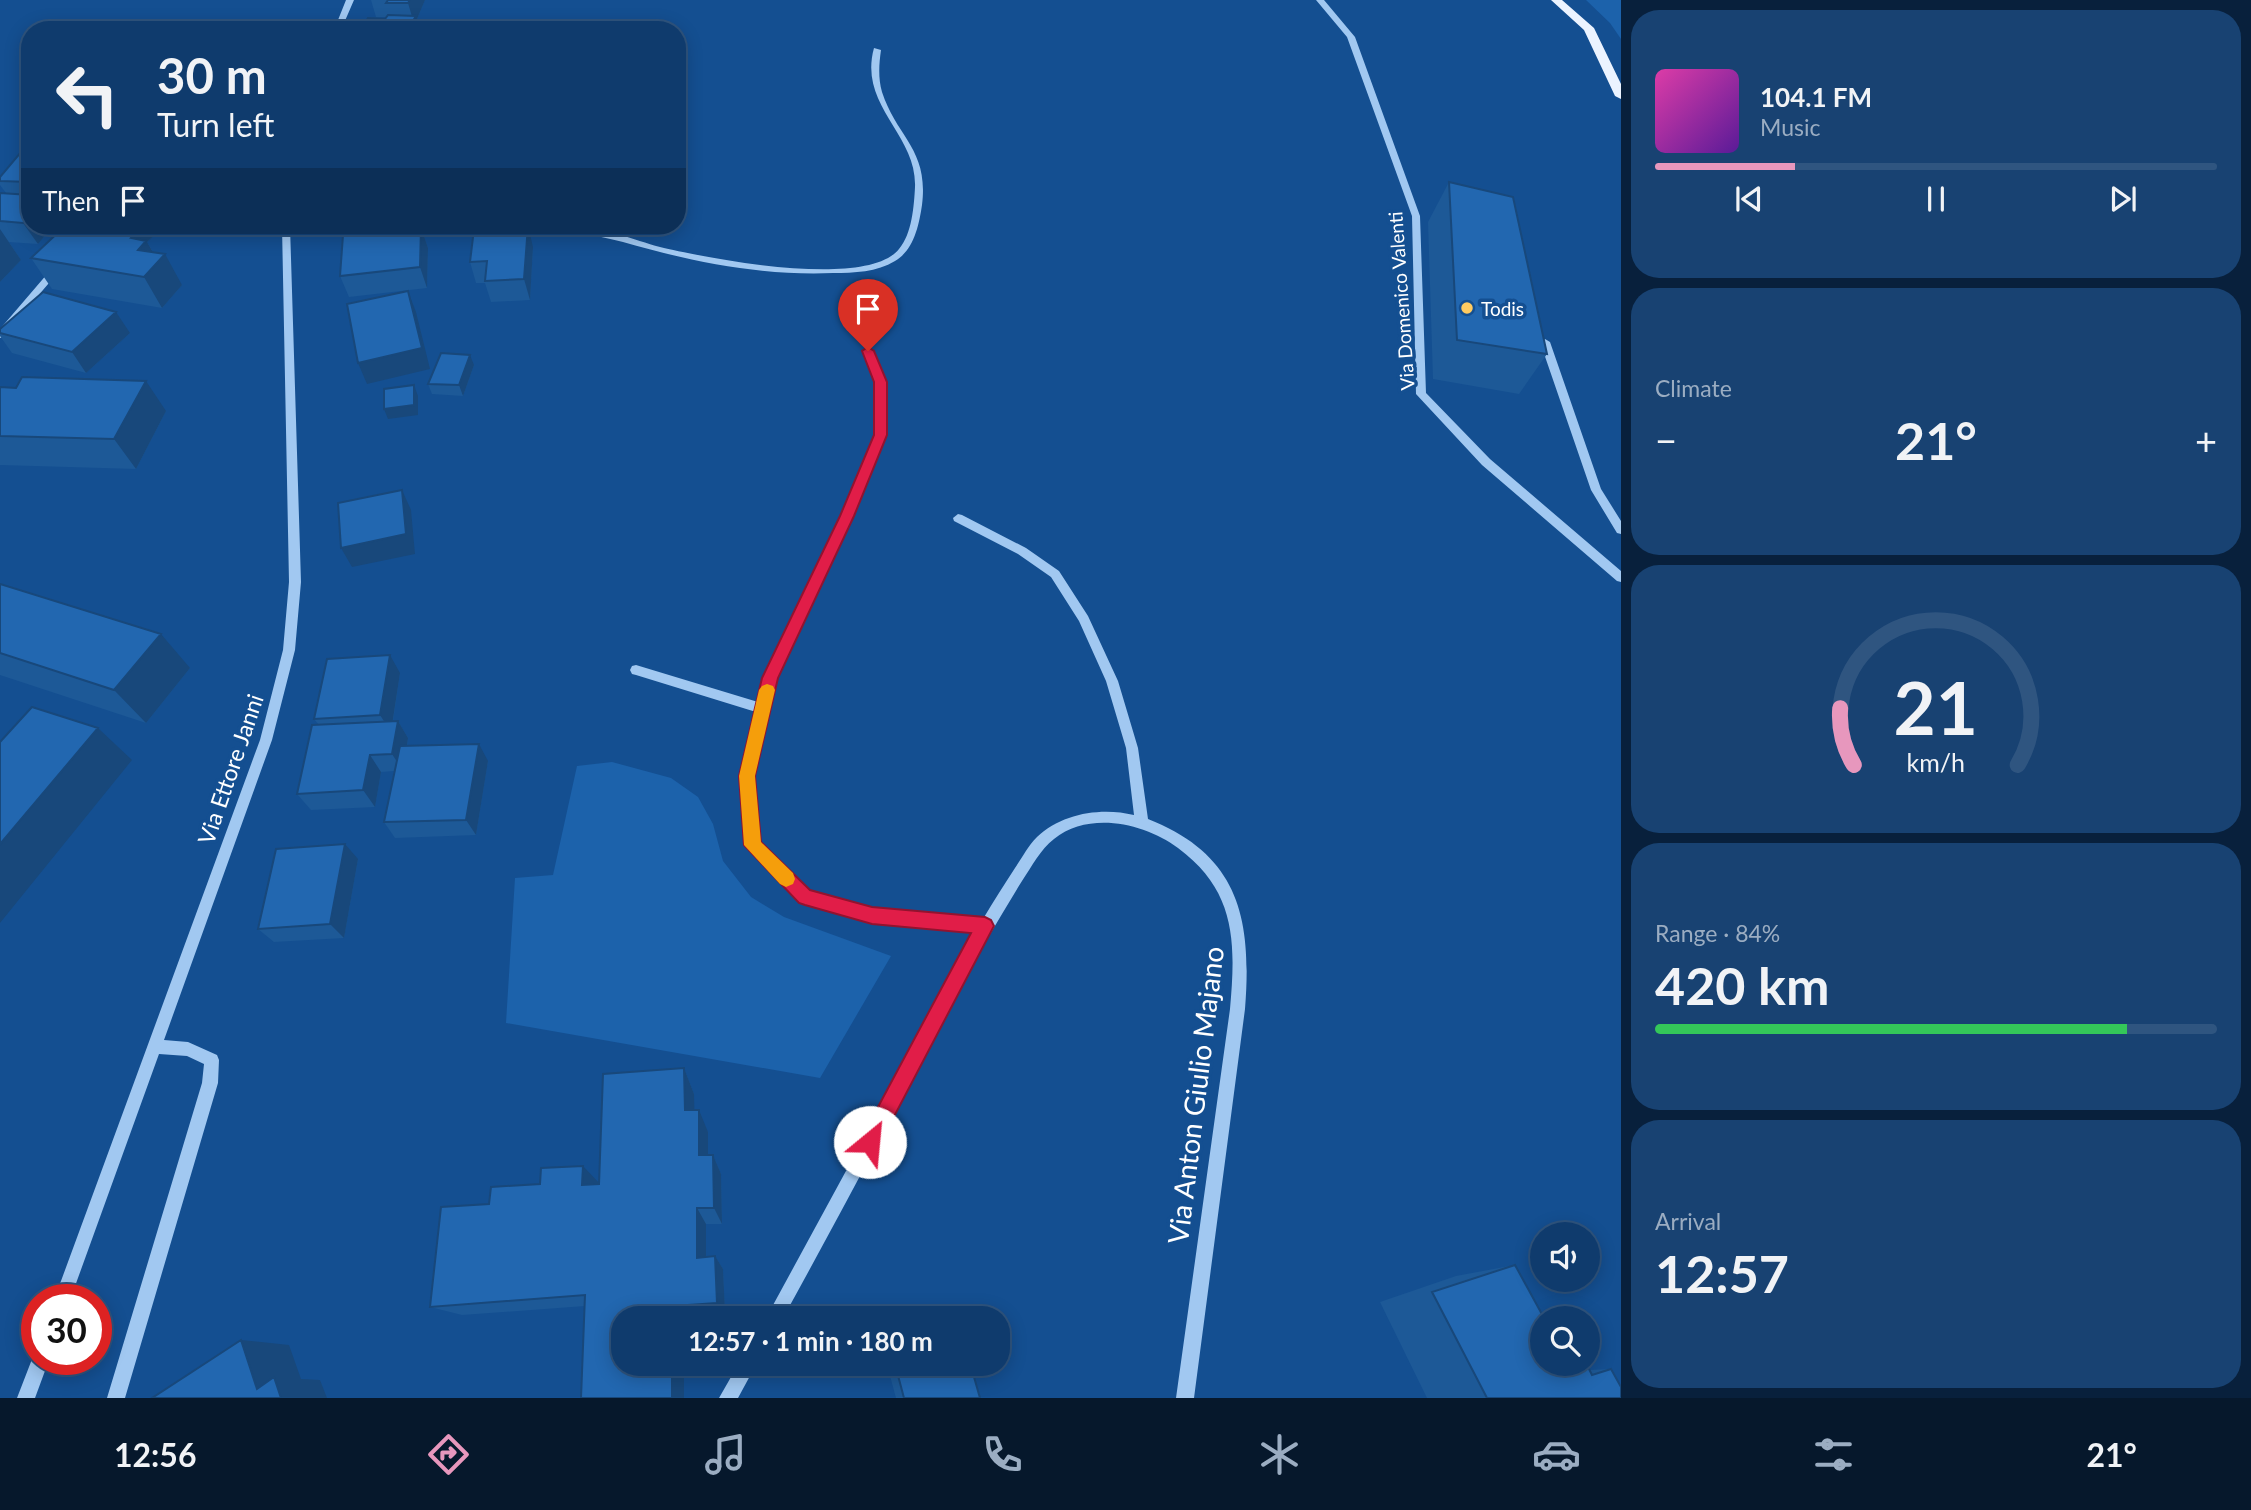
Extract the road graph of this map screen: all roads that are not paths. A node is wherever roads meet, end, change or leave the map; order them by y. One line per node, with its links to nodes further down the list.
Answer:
1 (350, 0): 4 (street)
2 (1320, 0): 15 (street, Via Domenico Valenti)
3 (1556, 0): 6 (main road)
4 (341, 21)
5 (877, 50): 8 (street)
6 (1621, 96)
7 (286, 235): 20 (street, Via Ettore Janni)
8 (606, 235)
9 (68, 256): 10 (street)
10 (0, 335)
11 (1545, 342): 14 (street)
12 (868, 351): 17 (street)
13 (958, 517): 18 (street)
14 (1621, 530)
15 (1621, 578)
16 (636, 670): 17 (street)
17 (763, 709): 19 (street)
18 (1142, 823): 19 (street, Via Anton Giulio Majano); 28 (street, Via Anton Giulio Majano)
19 (985, 926): 22 (street, Via Anton Giulio Majano)
20 (154, 1046): 21 (street, Via Ettore Janni); 26 (street)
21 (68, 1284)
22 (780, 1306)
23 (34, 1375): 25 (street)
24 (741, 1376): 27 (street)
25 (26, 1398)
26 (116, 1398)
27 (728, 1398)
28 (1185, 1398)

